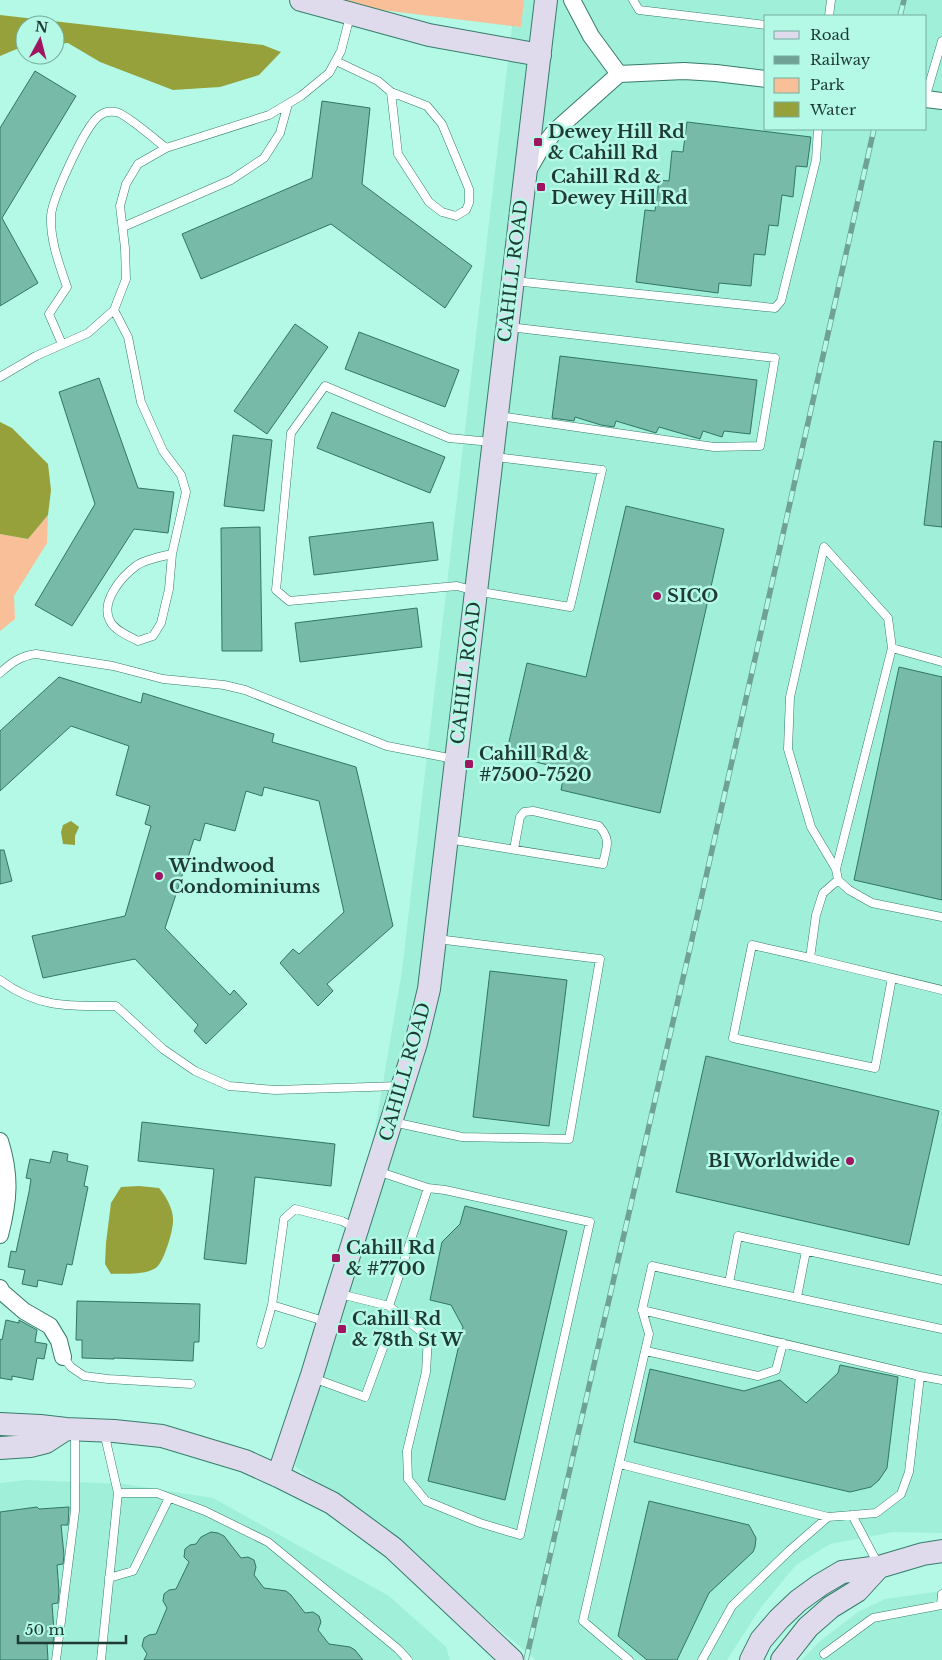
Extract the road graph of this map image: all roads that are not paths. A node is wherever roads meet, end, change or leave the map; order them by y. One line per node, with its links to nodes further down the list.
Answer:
1 (302, 0): 6 (street)
2 (546, 0): 10 (street, CAHILL ROAD)
3 (572, 0): 12 (street)
4 (633, 0): 8 (lane)
5 (831, 0): 7 (lane)
6 (350, 14): 10 (street); 11 (lane)
7 (829, 15)
8 (764, 25)
9 (942, 41): 15 (lane)
10 (540, 54): 21 (street, CAHILL ROAD)
11 (336, 60): 14 (lane); 18 (lane)
12 (619, 74): 13 (street); 21 (street)
13 (764, 79)
14 (391, 92): 14 (lane)
15 (927, 92)
16 (927, 99): 17 (street)
17 (942, 101)
18 (288, 104): 20 (lane); 22 (lane)
19 (818, 130): 23 (lane)
20 (166, 148): 22 (lane); 26 (lane)
21 (524, 178): 23 (street, CAHILL ROAD)
22 (122, 227): 24 (lane)
23 (512, 281): 25 (street, CAHILL ROAD)
24 (114, 310): 26 (lane); 30 (lane)
25 (507, 327): 28 (street, CAHILL ROAD); 28 (lane)
26 (62, 344): 27 (lane)
27 (0, 377)
28 (496, 416): 29 (street, CAHILL ROAD)
29 (492, 449): 31 (street, CAHILL ROAD); 31 (lane); 31 (lane)
30 (172, 554): 30 (lane)
31 (475, 592): 35 (street, CAHILL ROAD)
32 (892, 648): 33 (lane); 38 (lane); 38 (lane)
33 (942, 662)
34 (0, 673): 35 (lane)
35 (456, 760): 36 (street, CAHILL ROAD)
36 (446, 839): 37 (lane); 41 (street, CAHILL ROAD)
37 (514, 849): 37 (lane)
38 (836, 869): 39 (lane)
39 (838, 880): 40 (lane); 42 (lane)
40 (942, 918)
41 (435, 939): 46 (street, CAHILL ROAD); 47 (lane)
42 (810, 958): 43 (lane); 43 (lane)
43 (892, 978): 45 (lane)
44 (0, 980): 46 (lane)
45 (942, 990)
46 (402, 1086): 47 (street, CAHILL ROAD)
47 (391, 1122): 49 (street, CAHILL ROAD)
48 (0, 1141): 52 (street)
49 (376, 1171): 50 (lane); 51 (street, CAHILL ROAD)
50 (428, 1188): 60 (lane); 60 (lane)
51 (357, 1229): 57 (street, CAHILL ROAD); 59 (lane)
52 (0, 1235)
53 (806, 1251): 54 (lane); 55 (lane); 58 (lane)
54 (942, 1280)
55 (729, 1283): 58 (lane); 61 (lane)
56 (1, 1291): 68 (street)
57 (337, 1293): 60 (lane); 62 (street, CAHILL ROAD)
58 (797, 1297): 63 (lane)
59 (272, 1305): 62 (lane); 64 (lane)
60 (389, 1306)
61 (642, 1310): 65 (lane); 67 (lane)
62 (328, 1322): 70 (street, CAHILL ROAD)
63 (942, 1330)
64 (262, 1344)
65 (783, 1344): 67 (lane); 69 (lane)
66 (384, 1348): 70 (lane)
67 (646, 1351): 77 (lane)
68 (63, 1357): 72 (lane)
69 (920, 1376): 71 (lane); 81 (lane)
70 (312, 1378): 78 (street, CAHILL ROAD)
71 (942, 1380)
72 (191, 1384)
73 (0, 1424): 74 (street)
74 (71, 1429): 75 (street); 76 (street); 90 (lane)
75 (104, 1430): 78 (street); 79 (lane)
76 (0, 1448)
77 (620, 1464): 82 (lane); 93 (lane)
78 (278, 1476): 89 (street)
79 (118, 1494): 80 (lane); 85 (lane)
80 (169, 1498): 85 (lane); 92 (lane)
81 (852, 1515): 82 (lane); 84 (lane)
82 (828, 1517): 94 (lane)
83 (942, 1551): 84 (street)
84 (879, 1567): 95 (street); 96 (street)
85 (109, 1578): 91 (lane)
86 (942, 1594): 87 (lane)
87 (941, 1605): 88 (lane)
88 (824, 1654)
89 (508, 1657)
90 (56, 1660)
91 (101, 1660)
92 (408, 1660)
93 (629, 1660)
94 (702, 1660)
95 (751, 1660)
96 (782, 1660)

